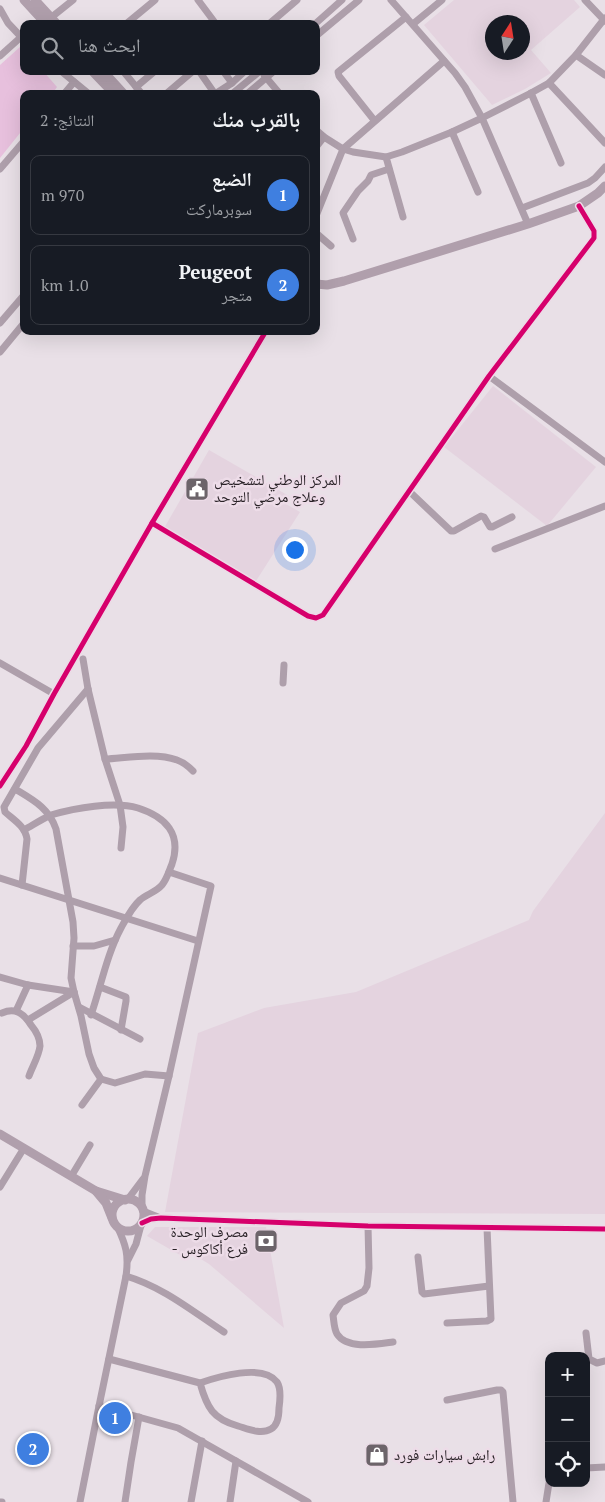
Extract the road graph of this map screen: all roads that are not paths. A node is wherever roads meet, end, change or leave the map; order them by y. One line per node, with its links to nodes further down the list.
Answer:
1 (24, 0): 14 (main road)
2 (35, 0): 15 (main road)
3 (72, 0): 16 (street)
4 (154, 0): 17 (street)
5 (297, 0): 19 (street)
6 (342, 0): 20 (street)
7 (359, 0): 23 (street)
8 (392, 0): 13 (street)
9 (442, 0): 22 (street)
10 (585, 0): 21 (street)
11 (200, 1): 18 (street)
12 (0, 9): 24 (street)
13 (406, 17): 22 (street); 60 (street)
14 (48, 20)
15 (49, 20)
16 (52, 20)
17 (131, 20)
18 (213, 20)
19 (274, 20)
20 (319, 20)
21 (605, 20): 27 (street)
22 (413, 24): 28 (street)
23 (320, 33)
24 (20, 37)
25 (20, 41): 26 (street)
26 (0, 56)
27 (576, 56): 41 (street); 45 (street)
28 (444, 60): 59 (street); 60 (street)
29 (66, 75): 43 (street)
30 (96, 75): 49 (main road)
31 (107, 75): 50 (main road)
32 (126, 75): 46 (street)
33 (150, 75): 46 (street)
34 (188, 75): 52 (street)
35 (202, 75): 53 (street)
36 (226, 75): 44 (street)
37 (240, 75): 44 (street)
38 (255, 75): 55 (street)
39 (263, 75): 42 (street)
40 (269, 75): 42 (street)
41 (605, 75)
42 (266, 78): 56 (street); 57 (street)
43 (74, 82): 47 (street); 48 (street)
44 (232, 82): 54 (street)
45 (549, 83): 58 (street); 65 (street)
46 (136, 87): 51 (street)
47 (67, 90)
48 (84, 90)
49 (110, 90)
50 (120, 90)
51 (139, 90)
52 (171, 90)
53 (212, 90)
54 (221, 90)
55 (237, 90)
56 (252, 90)
57 (276, 90)
58 (531, 93): 59 (street); 69 (street)
59 (482, 118): 61 (street); 79 (street)
60 (374, 120): 67 (street)
61 (452, 132): 68 (street); 74 (street)
62 (320, 134): 63 (street)
63 (324, 138): 64 (street); 67 (street)
64 (320, 142)
65 (605, 143)
66 (20, 146): 71 (street)
67 (343, 149): 68 (street); 75 (street)
68 (386, 157): 72 (street)
69 (561, 164)
70 (605, 167): 79 (street)
71 (0, 169)
72 (389, 169): 80 (street); 83 (street)
73 (605, 186): 78 (main road)
74 (478, 192)
75 (324, 196): 76 (street); 77 (street)
76 (320, 198)
77 (320, 206)
78 (579, 206): 81 (main road); 93 (street)
79 (522, 208): 81 (street)
80 (403, 217)
81 (528, 224): 86 (main road)
82 (320, 236): 84 (street)
83 (353, 239)
84 (331, 246)
85 (320, 284): 86 (main road)
86 (327, 285): 87 (main road)
87 (320, 289)
88 (20, 300): 89 (street)
89 (0, 324)
90 (20, 328): 92 (street)
91 (264, 335): 98 (street)
92 (0, 352)
93 (489, 376): 94 (street); 95 (street)
94 (605, 462)
95 (410, 492): 97 (street); 98 (street)
96 (605, 506): 99 (street)
97 (512, 517)
98 (152, 522): 105 (street)
99 (495, 549)
100 (84, 659): 104 (street)
101 (0, 663): 105 (street)
102 (284, 665): 103 (street)
103 (283, 683)
104 (88, 689): 106 (street); 109 (street)
105 (54, 694): 108 (street)
106 (105, 759): 107 (street); 110 (street)
107 (193, 770)
108 (1, 783)
109 (15, 789): 111 (street); 112 (street)
110 (120, 805): 111 (street); 113 (street); 114 (street)
111 (50, 816): 112 (street); 117 (street)
112 (24, 830): 116 (street)
113 (121, 848)
114 (169, 872): 118 (street); 120 (street)
115 (0, 878): 116 (street)
116 (22, 885): 117 (street)
117 (69, 900): 118 (street); 121 (street)
118 (127, 918): 119 (street); 120 (street)
119 (115, 940): 121 (street); 124 (street)
120 (198, 941): 134 (street)
121 (73, 946): 125 (street)
122 (0, 977): 123 (street)
123 (28, 985): 125 (street); 127 (street)
124 (100, 987): 129 (street); 131 (street)
125 (74, 992): 126 (street); 130 (street)
126 (79, 1007): 129 (street); 135 (street)
127 (16, 1011): 128 (street); 130 (street)
128 (2, 1013)
129 (91, 1014): 131 (street)
130 (28, 1020): 133 (street)
131 (121, 1030): 132 (street)
132 (140, 1039)
133 (29, 1076)
134 (169, 1076): 135 (street); 141 (street)
135 (101, 1079): 136 (street)
136 (82, 1105)
137 (0, 1134): 139 (main road)
138 (90, 1145): 140 (street)
139 (24, 1148): 140 (main road); 142 (street)
140 (72, 1175): 143 (main road)
141 (145, 1176): 144 (street); 145 (street)
142 (0, 1187)
143 (96, 1190): 144 (main road); 147 (main road)
144 (126, 1199): 145 (main road); 147 (main road)
145 (143, 1209): 146 (street); 148 (main road)
146 (160, 1218): 148 (street); 149 (street)
147 (114, 1222): 148 (main road); 153 (street)
148 (142, 1224): 153 (street)
149 (368, 1226): 150 (street); 159 (street)
150 (488, 1228): 151 (street); 155 (street)
151 (605, 1229)
152 (418, 1257): 155 (street)
153 (128, 1260): 154 (street)
154 (126, 1276): 157 (street); 160 (street)
155 (489, 1286): 156 (street)
156 (447, 1323)
157 (224, 1332)
158 (586, 1333): 161 (street)
159 (393, 1342)
160 (109, 1359): 162 (street); 164 (street)
161 (605, 1361)
162 (200, 1383): 162 (street)
163 (447, 1400): 176 (street)
164 (99, 1406): 165 (street); 171 (street)
165 (139, 1417): 166 (street); 172 (street)
166 (202, 1441): 167 (street); 173 (street)
167 (236, 1461): 174 (street); 175 (street)
168 (605, 1467): 169 (street)
169 (590, 1468)
170 (548, 1487): 177 (street)
171 (80, 1502)
172 (125, 1502)
173 (191, 1502)
174 (230, 1502)
175 (308, 1502)
176 (513, 1502)
177 (546, 1502)

